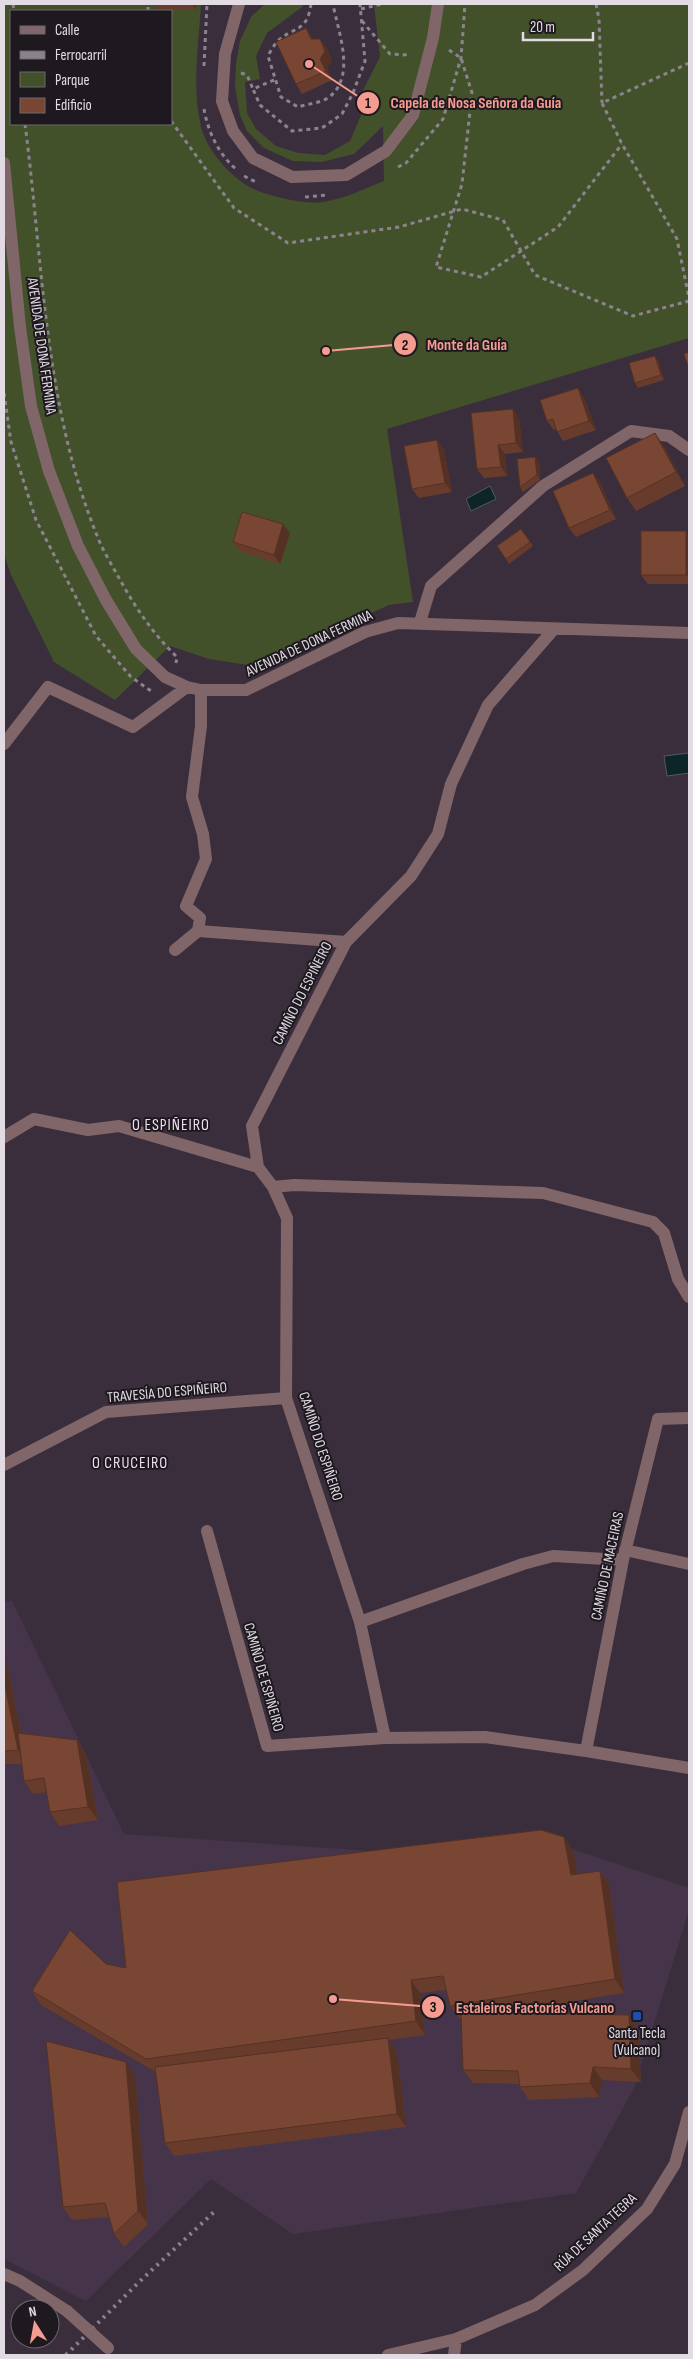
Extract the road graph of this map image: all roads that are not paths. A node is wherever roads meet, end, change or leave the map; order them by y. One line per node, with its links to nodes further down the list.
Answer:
1 (239, 4): 2 (street)
2 (438, 4)
3 (4, 163): 8 (street, AVENIDA DE DONA FERMINA)
4 (689, 450): 5 (street)
5 (420, 622): 6 (street, AVENIDA DE DONA FERMINA); 9 (street, AVENIDA DE DONA FERMINA)
6 (554, 628): 7 (street, AVENIDA DE DONA FERMINA); 12 (street, CAMIÑO DO ESPIÑEIRO)
7 (689, 634)
8 (187, 687): 9 (street, AVENIDA DE DONA FERMINA); 10 (street)
9 (201, 690): 11 (street)
10 (4, 744)
11 (198, 931): 12 (street); 13 (street)
12 (346, 942): 15 (street, CAMIÑO DO ESPIÑEIRO)
13 (174, 950)
14 (4, 1137): 15 (street)
15 (258, 1167): 16 (street, CAMIÑO DO ESPIÑEIRO)
16 (273, 1187): 17 (street); 18 (street, CAMIÑO DO ESPIÑEIRO)
17 (689, 1297)
18 (286, 1398): 20 (street, TRAVESÍA DO ESPIÑEIRO); 24 (street, CAMIÑO DO ESPIÑEIRO)
19 (689, 1418): 22 (street, CAMIÑO DE MACEIRAS)
20 (4, 1465)
21 (207, 1531): 25 (street, CAMIÑO DE ESPIÑEIRO)
22 (624, 1555): 23 (street); 24 (street); 26 (street, CAMIÑO DE MACEIRAS)
23 (689, 1564)
24 (360, 1622): 25 (street, CAMIÑO DO ESPIÑEIRO)
25 (384, 1738): 26 (street)
26 (586, 1751): 27 (street)
27 (689, 1768)
28 (689, 2112): 30 (street, RÚA DE SANTA TEGRA)
29 (4, 2274): 31 (street, bridge)
30 (456, 2339): 32 (street, RÚA DE SANTA TEGRA); 33 (street)
31 (112, 2351)
32 (388, 2355)
33 (454, 2355)

